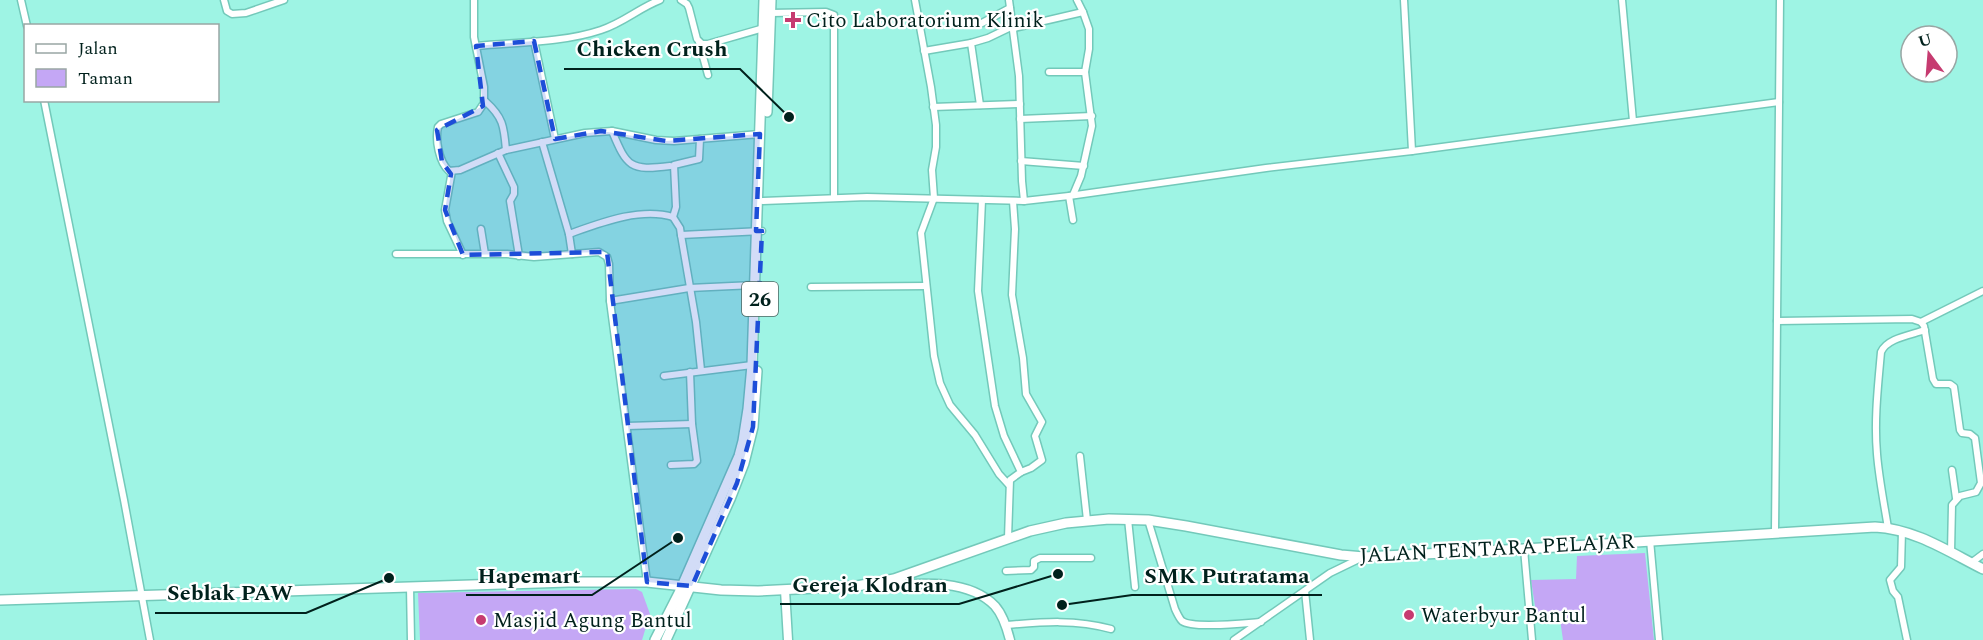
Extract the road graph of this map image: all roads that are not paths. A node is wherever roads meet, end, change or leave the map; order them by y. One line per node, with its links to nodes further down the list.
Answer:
1 (21, 0): 20 (street)
2 (224, 0): 3 (street)
3 (284, 0)
4 (660, 0): 15 (street)
5 (681, 0): 24 (street)
6 (764, 0): 21 (main road, 26)
7 (771, 0): 18 (main road, 26)
8 (915, 0): 27 (street)
9 (1009, 0): 16 (street)
10 (1077, 0): 17 (street)
11 (1404, 0): 46 (street)
12 (1622, 0): 39 (street)
13 (1780, 0): 33 (street)
14 (472, 1): 26 (street)
15 (647, 3): 23 (street)
16 (1010, 8): 19 (street); 22 (street)
17 (1083, 12): 22 (street); 29 (street)
18 (771, 13): 53 (street); 56 (main road, 26)
19 (982, 22)
20 (27, 24)
21 (764, 27): 24 (street); 41 (main road, 26)
22 (1014, 27): 25 (street); 34 (street)
23 (534, 40): 26 (street); 43 (street)
24 (699, 42): 30 (street)
25 (971, 43): 27 (street); 35 (street)
26 (476, 46): 31 (street)
27 (924, 51): 36 (street)
28 (1049, 72): 29 (street)
29 (1085, 72): 37 (street)
30 (708, 75)
31 (485, 101): 45 (street); 51 (street)
32 (44, 102): 114 (street)
33 (1779, 102): 39 (street); 76 (street)
34 (1020, 104): 35 (street); 38 (street)
35 (980, 105): 36 (street)
36 (933, 107): 54 (street)
37 (1092, 116): 38 (street); 50 (street)
38 (1020, 119): 48 (street)
39 (1633, 121): 46 (street)
40 (612, 131): 42 (street); 43 (street); 49 (street)
41 (760, 134): 42 (street); 62 (main road, 26)
42 (700, 139): 59 (street)
43 (555, 140): 44 (street)
44 (542, 142): 45 (street); 63 (street)
45 (506, 150): 47 (street)
46 (1412, 151): 52 (street)
47 (498, 153): 51 (street); 69 (street)
48 (1021, 161): 50 (street); 58 (street)
49 (670, 166)
50 (1084, 166): 52 (street)
51 (452, 171): 68 (street)
52 (1071, 196): 58 (street); 60 (street)
53 (834, 197): 54 (street); 56 (street)
54 (934, 198): 55 (street); 71 (street)
55 (982, 200): 57 (street); 88 (street)
56 (763, 201): 62 (main road, 26)
57 (1012, 201): 58 (street); 88 (street)
58 (1024, 201)
59 (673, 217): 63 (street); 64 (street)
60 (1073, 220)
61 (481, 229): 66 (street)
62 (759, 231): 64 (street); 70 (main road, 26); 108 (main road, 26)
63 (569, 234): 67 (street)
64 (681, 235): 73 (street)
65 (396, 254): 68 (street)
66 (485, 254): 68 (street); 69 (street)
67 (572, 254): 69 (street); 75 (street)
68 (463, 255)
69 (519, 256)
70 (754, 285): 73 (street); 79 (main road, 26)
71 (926, 285): 72 (street); 89 (street)
72 (811, 287)
73 (689, 288): 75 (street); 80 (street)
74 (1983, 291): 77 (street)
75 (610, 301): 84 (street)
76 (1777, 321): 77 (street); 96 (street)
77 (1921, 322): 78 (street)
78 (1925, 330): 90 (street); 94 (street)
79 (752, 365): 80 (street); 108 (main road, 26)
80 (701, 370): 81 (street)
81 (690, 372): 82 (street); 83 (street)
82 (664, 376)
83 (692, 424): 84 (street); 86 (street)
84 (627, 426): 107 (street)
85 (1080, 456): 92 (street)
86 (671, 465)
87 (1952, 470): 90 (street)
88 (1021, 472): 89 (street)
89 (1009, 485): 97 (street)
90 (1956, 498): 100 (street)
91 (1128, 519): 92 (main road, JALAN TENTARA PELAJAR); 93 (main road, JALAN TENTARA PELAJAR); 111 (street)
92 (1087, 520): 97 (main road, JALAN TENTARA PELAJAR)
93 (1148, 520): 102 (main road, JALAN TENTARA PELAJAR); 116 (street)
94 (1888, 528): 95 (main road, JALAN TENTARA PELAJAR); 96 (main road, JALAN TENTARA PELAJAR)
95 (1902, 531): 100 (main road, JALAN TENTARA PELAJAR); 129 (street)
96 (1775, 532): 98 (main road, JALAN TENTARA PELAJAR)
97 (1008, 538): 110 (main road, JALAN TENTARA PELAJAR)
98 (1650, 540): 99 (main road, JALAN TENTARA PELAJAR); 128 (street)
99 (1524, 549): 102 (main road, JALAN TENTARA PELAJAR); 127 (street)
100 (1951, 552): 104 (main road, JALAN TENTARA PELAJAR)
101 (1983, 554): 104 (street)
102 (1364, 557): 113 (street)
103 (1091, 558): 106 (street)
104 (1971, 563): 105 (main road, JALAN TENTARA PELAJAR)
105 (1983, 569)
106 (1006, 571)
107 (647, 582): 108 (main road, JALAN TENTARA PELAJAR); 109 (main road, JALAN TENTARA PELAJAR)
108 (687, 585): 112 (main road, JALAN TENTARA PELAJAR); 121 (main road); 122 (main road)
109 (410, 586): 114 (main road, JALAN TENTARA PELAJAR); 120 (street)
110 (842, 587): 112 (main road, JALAN TENTARA PELAJAR); 117 (main road)
111 (1134, 587)
112 (785, 590): 123 (main road)
113 (1305, 591): 116 (street); 126 (street)
114 (143, 595): 115 (main road, JALAN TENTARA PELAJAR); 119 (street)
115 (0, 600)
116 (1261, 622): 125 (street)
117 (1006, 625): 118 (street); 124 (main road)
118 (1112, 629)
119 (150, 640)
120 (411, 640)
121 (655, 640)
122 (666, 640)
123 (788, 640)
124 (1010, 640)
125 (1234, 640)
126 (1310, 640)
127 (1533, 640)
128 (1659, 640)
129 (1907, 640)

